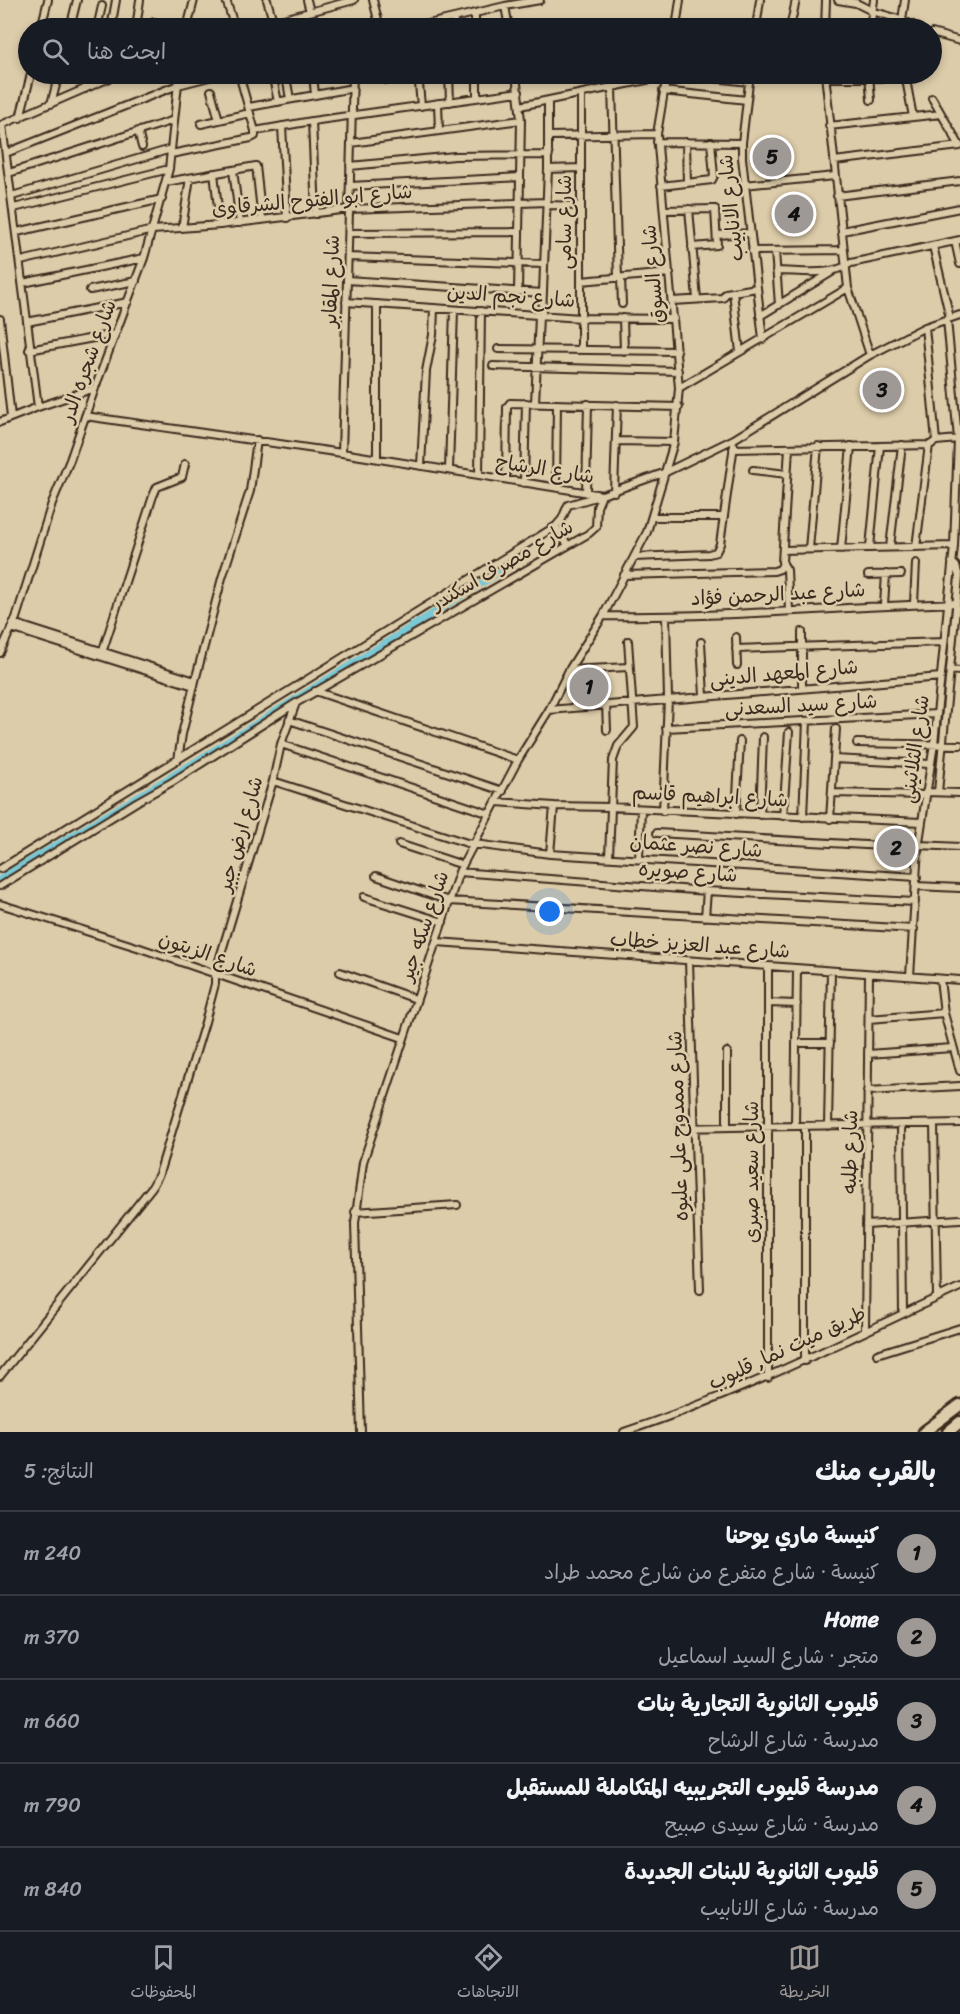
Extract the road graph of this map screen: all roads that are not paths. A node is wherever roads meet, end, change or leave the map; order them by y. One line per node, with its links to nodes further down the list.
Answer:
1 (48, 0): 27 (street)
2 (77, 0): 28 (street)
3 (116, 0): 30 (street)
4 (140, 0): 31 (street)
5 (194, 0): 32 (street)
6 (226, 0): 33 (street)
7 (267, 0): 34 (street)
8 (307, 0): 25 (street)
9 (354, 0): 21 (street)
10 (373, 0): 36 (street)
11 (540, 0): 19 (street)
12 (680, 0): 40 (street)
13 (760, 0): 41 (street)
14 (796, 0): 42 (street)
15 (826, 0): 43 (street)
16 (838, 0): 20 (street)
17 (874, 0): 24 (street)
18 (905, 0): 46 (street)
19 (529, 1): 23 (street)
20 (856, 2): 24 (street)
21 (332, 3): 25 (street)
22 (102, 6): 29 (street)
23 (505, 6): 26 (street); 39 (street)
24 (872, 11): 44 (street); 45 (street)
25 (310, 12): 35 (street)
26 (475, 13): 37 (street); 38 (street)
27 (44, 18)
28 (72, 18)
29 (99, 18)
30 (113, 18)
31 (137, 18)
32 (190, 18)
33 (232, 18)
34 (272, 18)
35 (285, 18)
36 (378, 18)
37 (454, 18)
38 (475, 18)
39 (507, 18)
40 (677, 18)
41 (757, 18)
42 (792, 18)
43 (825, 18)
44 (871, 18)
45 (896, 18)
46 (903, 18)
47 (942, 36): 48 (street)
48 (960, 41)
49 (28, 84): 94 (street)
50 (56, 84): 87 (street)
51 (86, 84): 72 (street)
52 (96, 84): 72 (street)
53 (182, 84): 69 (street)
54 (242, 84): 90 (street)
55 (274, 84): 84 (street)
56 (286, 84): 80 (street)
57 (314, 84): 77 (street)
58 (353, 84): 70 (street, شارع المقابر)
59 (419, 84): 88 (street)
60 (449, 84): 85 (street)
61 (477, 84): 78 (street)
62 (518, 84): 75 (street)
63 (629, 84): 71 (street)
64 (665, 84): 74 (street, شارع السوق)
65 (749, 84): 81 (street, شارع الانابيب)
66 (826, 84): 102 (street)
67 (870, 84): 82 (street)
68 (907, 84): 93 (street)
69 (178, 85): 95 (street, شارع شجره الدر); 120 (street)
70 (353, 88): 77 (street); 92 (street, شارع المقابر)
71 (612, 88): 76 (street); 110 (street)
72 (85, 89): 87 (street)
73 (211, 91): 96 (street)
74 (663, 91): 81 (street); 108 (street, شارع السوق)
75 (519, 92): 78 (street); 89 (street)
76 (581, 94): 83 (street); 109 (street, شارع سامى)
77 (315, 95): 80 (street)
78 (477, 98): 85 (street)
79 (932, 98): 91 (street)
80 (290, 99): 84 (street)
81 (747, 100): 116 (street, شارع الانابيب)
82 (871, 100)
83 (548, 101): 89 (street); 111 (street)
84 (278, 102): 90 (street)
85 (450, 102): 86 (street)
86 (438, 103): 88 (street); 106 (street)
87 (51, 104): 94 (street)
88 (421, 106): 92 (street)
89 (520, 106): 97 (street)
90 (249, 110): 96 (street); 105 (street)
91 (941, 114): 93 (street); 107 (street)
92 (352, 115): 98 (street); 112 (street, شارع المقابر)
93 (913, 117): 102 (street)
94 (20, 118): 100 (street)
95 (174, 120): 104 (street); 119 (street, شارع شجره الدر)
96 (219, 120): 99 (street)
97 (521, 120): 106 (street); 121 (street)
98 (312, 121): 101 (street); 151 (street)
99 (201, 124)
100 (1, 125): 120 (street)
101 (282, 126): 105 (street); 152 (street)
102 (829, 126): 123 (street)
103 (960, 127): 107 (street)
104 (138, 131): 118 (street); 129 (street)
105 (255, 131): 119 (street)
106 (440, 131): 112 (street)
107 (952, 131): 117 (street)
108 (657, 134): 110 (street); 113 (street, شارع السوق)
109 (581, 135): 110 (street); 111 (street); 125 (street, شارع سامى)
110 (615, 135): 180 (street)
111 (549, 136): 122 (street)
112 (351, 142): 124 (street, شارع المقابر)
113 (657, 142): 114 (street); 139 (street, شارع السوق)
114 (686, 142): 115 (street); 136 (street)
115 (711, 142): 116 (street); 136 (street)
116 (742, 143): 137 (street, شارع الانابيب)
117 (960, 146): 123 (street)
118 (142, 147)
119 (171, 152): 126 (street, شارع شجره الدر); 140 (street)
120 (6, 153): 129 (street)
121 (520, 155): 122 (street); 124 (street); 132 (street)
122 (549, 155): 127 (street)
123 (834, 161): 131 (street)
124 (351, 166): 138 (street, شارع المقابر)
125 (581, 168): 127 (street); 145 (street, شارع سامى)
126 (169, 169): 135 (street, شارع شجره الدر); 146 (street)
127 (548, 169): 144 (street)
128 (233, 170): 130 (street); 153 (street); 154 (street)
129 (9, 173): 140 (street)
130 (214, 174): 133 (street); 155 (street)
131 (835, 176): 137 (street); 141 (street)
132 (520, 177): 138 (street); 143 (street)
133 (190, 178): 135 (street); 156 (street)
134 (960, 181): 141 (street)
135 (166, 182): 142 (street, شارع شجره الدر)
136 (687, 183): 139 (street)
137 (744, 185): 162 (street, شارع الانابيب)
138 (350, 186): 148 (street, شارع المقابر)
139 (661, 186): 150 (street, شارع السوق)
140 (12, 196): 146 (street)
141 (837, 196): 158 (street)
142 (162, 200): 157 (street, شارع شجره الدر); 159 (street)
143 (519, 203): 144 (street, شارع ابو الفتوح الشرقاوى); 148 (street, شارع ابو الفتوح الشرقاوى); 161 (street)
144 (547, 203): 145 (street, شارع ابو الفتوح الشرقاوى); 174 (street)
145 (581, 206): 183 (street, شارع سامى)
146 (14, 208): 159 (street)
147 (960, 208): 158 (street)
148 (349, 209): 151 (street, شارع ابو الفتوح الشرقاوى); 160 (street, شارع المقابر)
149 (689, 209): 150 (street); 163 (street); 166 (street)
150 (663, 210): 179 (street, شارع السوق)
151 (316, 214): 152 (street, شارع ابو الفتوح الشرقاوى)
152 (287, 218): 153 (street, شارع ابو الفتوح الشرقاوى)
153 (261, 220): 154 (street, شارع ابو الفتوح الشرقاوى)
154 (240, 223): 155 (street, شارع ابو الفتوح الشرقاوى)
155 (220, 225): 156 (street, شارع ابو الفتوح الشرقاوى)
156 (182, 228): 157 (street, شارع ابو الفتوح الشرقاوى)
157 (153, 230): 171 (street, شارع شجره الدر); 172 (street, شارع ابو الفتوح الشرقاوى)
158 (842, 231): 168 (street)
159 (17, 232): 172 (street)
160 (349, 232): 161 (street); 170 (street, شارع المقابر)
161 (519, 232): 173 (street)
162 (750, 233): 163 (street); 169 (street, شارع الانابيب)
163 (717, 235): 166 (street)
164 (958, 241): 165 (street); 175 (street)
165 (933, 246): 176 (street); 206 (street, شارع الثلاثينى)
166 (692, 247): 191 (street)
167 (775, 250): 168 (street); 169 (street); 177 (street)
168 (843, 250): 176 (street)
169 (752, 251): 185 (street, شارع الانابيب)
170 (348, 257): 173 (street); 181 (street, شارع المقابر)
171 (144, 258): 182 (street, شارع شجره الدر); 184 (street)
172 (21, 261): 184 (street)
173 (518, 263): 174 (street); 188 (street)
174 (544, 264): 190 (street)
175 (960, 264)
176 (845, 268): 178 (street); 186 (street)
177 (776, 271): 178 (street); 197 (street)
178 (832, 272): 197 (street)
179 (670, 273): 180 (street); 192 (street, شارع السوق)
180 (619, 278): 183 (street); 196 (street)
181 (347, 280): 188 (street); 194 (street, شارع المقابر)
182 (136, 281): 187 (street); 193 (street, شارع شجره الدر)
183 (581, 281): 204 (street, شارع سامى)
184 (23, 283): 209 (street)
185 (757, 288): 189 (street); 203 (street, شارع الانابيب)
186 (848, 288): 212 (street); 220 (street)
187 (90, 290)
188 (518, 292): 190 (street)
189 (733, 292): 191 (street); 219 (street)
190 (543, 293): 202 (street)
191 (697, 299): 192 (street)
192 (672, 301): 208 (street, شارع السوق)
193 (128, 302): 209 (street); 211 (street, شارع شجره الدر)
194 (346, 302): 195 (street, شارع نجم الدين); 249 (street, شارع المقابر)
195 (377, 304): 198 (street, شارع نجم الدين); 250 (street)
196 (621, 304)
197 (779, 305): 203 (street)
198 (435, 308): 199 (street, شارع نجم الدين); 252 (street)
199 (454, 310): 200 (street, شارع نجم الدين); 253 (street)
200 (481, 311): 202 (street, شارع نجم الدين); 256 (street)
201 (960, 315): 206 (street, شارع الرشاح)
202 (541, 316): 204 (street, شارع نجم الدين); 214 (street)
203 (760, 316): 212 (street, شارع الانابيب)
204 (581, 318): 205 (street, شارع نجم الدين); 216 (street, شارع سامى)
205 (623, 318): 208 (street, شارع نجم الدين); 217 (street)
206 (949, 318): 210 (street, شارع الرشاح); 237 (street, شارع الثلاثينى)
207 (0, 319): 234 (street)
208 (674, 319): 218 (street, شارع السوق)
209 (27, 322): 215 (street)
210 (925, 327): 220 (street, شارع الرشاح); 240 (street)
211 (115, 334): 215 (street); 224 (street, شارع شجره الدر)
212 (763, 339): 219 (street)
213 (498, 349): 214 (street)
214 (538, 349): 216 (street); 222 (street)
215 (30, 350): 231 (street)
216 (581, 350): 217 (street)
217 (624, 351): 218 (street)
218 (677, 351): 223 (street, شارع السوق)
219 (740, 352): 225 (street)
220 (870, 355): 236 (street, شارع الرشاح)
221 (493, 366): 222 (street)
222 (537, 367): 223 (street); 227 (street)
223 (678, 371): 225 (street, شارع السوق)
224 (95, 388): 231 (street); 233 (street, شارع شجره الدر)
225 (679, 388): 232 (street, شارع السوق)
226 (526, 403): 227 (street); 258 (street); 259 (street)
227 (535, 403): 228 (street)
228 (557, 404): 229 (street); 260 (street)
229 (588, 404): 230 (street); 262 (street)
230 (617, 405): 232 (street); 239 (street)
231 (38, 406): 234 (street)
232 (679, 407): 241 (street, شارع السوق)
233 (85, 416): 238 (street, شارع الرشاح); 290 (street, شارع شجره الدر)
234 (12, 417): 235 (street)
235 (0, 422)
236 (734, 439): 248 (street); 255 (street, شارع الرشاح)
237 (958, 439): 240 (street); 268 (street, شارع الثلاثينى)
238 (257, 440): 249 (street, شارع الرشاح); 306 (street)
239 (616, 441): 241 (street); 261 (street)
240 (936, 441): 243 (street)
241 (674, 442): 255 (street, شارع السوق)
242 (902, 445): 243 (street); 246 (street); 271 (street)
243 (929, 445): 270 (street)
244 (818, 446): 245 (street); 247 (street); 272 (street)
245 (851, 446): 246 (street); 273 (street)
246 (880, 446): 269 (street)
247 (789, 448): 248 (street); 257 (street)
248 (733, 449): 265 (street)
249 (342, 453): 250 (street, شارع الرشاح)
250 (377, 458): 252 (street, شارع الرشاح)
251 (185, 464): 299 (street)
252 (421, 466): 253 (street, شارع الرشاح)
253 (449, 470): 256 (street, شارع الرشاح)
254 (753, 470): 257 (street)
255 (666, 472): 261 (street, شارع الرشاح); 264 (street, شارع سكه جير)
256 (479, 474): 258 (street, شارع الرشاح)
257 (787, 474): 274 (street)
258 (506, 479): 259 (street, شارع الرشاح)
259 (524, 483): 260 (street, شارع الرشاح)
260 (556, 487): 262 (street, شارع الرشاح)
261 (614, 492): 263 (street, شارع الرشاح)
262 (586, 493): 263 (street, شارع الرشاح)
263 (602, 495): 266 (street, شارع مصرف اسكندر); 267 (street, شارع مصرف اسكندر)
264 (652, 517): 265 (street); 275 (street, شارع سكه جير)
265 (724, 517): 275 (street)
266 (556, 526): 267 (street); 330 (street, شارع مصرف اسكندر)
267 (567, 544): 308 (street, شارع مصرف اسكندر)
268 (954, 546): 270 (street); 276 (street, شارع الثلاثينى)
269 (870, 547): 271 (street); 273 (street)
270 (916, 547): 271 (street)
271 (890, 548)
272 (809, 549): 273 (street); 274 (street)
273 (841, 549)
274 (783, 550): 277 (street)
275 (634, 557): 282 (street, شارع سكه جير)
276 (955, 557): 284 (street, شارع الثلاثينى); 285 (street, شارع الثلاثينى)
277 (783, 563): 282 (street); 287 (street)
278 (916, 564): 283 (street)
279 (868, 574): 280 (street)
280 (886, 574): 281 (street); 286 (street)
281 (901, 574)
282 (624, 575): 288 (street, شارع سكه جير)
283 (914, 603): 284 (street, شارع عبد الرحمن فؤاد); 286 (street, شارع عبد الرحمن فؤاد)
284 (948, 603): 285 (street, شارع عبد الرحمن فؤاد); 295 (street, شارع الثلاثينى)
285 (956, 603): 303 (street, شارع الثلاثينى)
286 (884, 605): 287 (street, شارع عبد الرحمن فؤاد)
287 (789, 610): 289 (street, شارع عبد الرحمن فؤاد)
288 (603, 616): 289 (street, شارع عبد الرحمن فؤاد); 302 (street, شارع سكه جير)
289 (666, 617): 310 (street)
290 (12, 625): 298 (street, شارع شجره الدر); 299 (street)
291 (802, 632): 296 (street)
292 (736, 637): 297 (street)
293 (628, 641): 301 (street)
294 (701, 642): 309 (street)
295 (944, 642): 296 (street); 305 (street, شارع الثلاثينى)
296 (802, 648): 297 (street); 307 (street)
297 (736, 649): 300 (street)
298 (0, 653)
299 (102, 654): 306 (street)
300 (737, 665)
301 (630, 668): 302 (street); 311 (street)
302 (569, 670): 314 (street, شارع سكه جير)
303 (950, 670): 304 (street); 327 (street, شارع الثلاثينى)
304 (960, 671)
305 (940, 677): 307 (street, شارع المعهد الدينى); 315 (street, شارع الثلاثينى)
306 (194, 683): 330 (street)
307 (802, 687): 309 (street, شارع المعهد الدينى)
308 (315, 691): 312 (street, شارع مصرف اسكندر); 331 (street)
309 (705, 696): 310 (street, شارع المعهد الدينى)
310 (668, 699): 311 (street, شارع المعهد الدينى); 318 (street)
311 (631, 702): 313 (street, شارع المعهد الدينى); 341 (street)
312 (296, 703): 316 (street, شارع ارض جبر); 364 (street, شارع مصرف اسكندر)
313 (606, 704): 314 (street, شارع المعهد الدينى); 320 (street)
314 (549, 710): 331 (street, شارع سكه جير)
315 (937, 714): 317 (street, شارع سيد السعدنى); 326 (street, شارع الثلاثينى)
316 (289, 720): 325 (street, شارع ارض جبر); 334 (street)
317 (807, 721): 318 (street, شارع سيد السعدنى); 348 (street)
318 (666, 728): 343 (street)
319 (836, 729): 329 (street)
320 (607, 730)
321 (789, 732): 347 (street)
322 (763, 737): 346 (street)
323 (740, 741): 345 (street)
324 (857, 743): 326 (street)
325 (281, 744): 333 (street, شارع ارض جبر); 344 (street)
326 (934, 744): 327 (street); 332 (street, شارع الثلاثينى)
327 (943, 744): 328 (street); 335 (street, شارع الثلاثينى)
328 (960, 745)
329 (834, 759): 332 (street); 336 (street)
330 (178, 760): 360 (street, شارع مصرف اسكندر)
331 (518, 760): 334 (street, شارع سكه جير)
332 (930, 764): 337 (street, شارع الثلاثينى)
333 (273, 781): 353 (street, شارع نصر عثمان); 381 (street, شارع ارض جبر)
334 (503, 791): 339 (street, شارع سكه جير)
335 (938, 792): 337 (street); 338 (street)
336 (832, 793): 337 (street); 349 (street)
337 (926, 794): 350 (street, شارع الثلاثينى)
338 (960, 794)
339 (497, 802): 340 (street, شارع ابراهيم قاسم); 344 (street, شارع سكه جير)
340 (554, 806): 341 (street, شارع ابراهيم قاسم); 356 (street)
341 (610, 807): 342 (street, شارع ابراهيم قاسم); 357 (street)
342 (641, 809): 343 (street, شارع ابراهيم قاسم); 358 (street)
343 (663, 811): 345 (street, شارع ابراهيم قاسم)
344 (490, 814): 353 (street, شارع سكه جير)
345 (736, 814): 346 (street, شارع ابراهيم قاسم)
346 (760, 815): 347 (street, شارع ابراهيم قاسم)
347 (783, 816): 348 (street, شارع ابراهيم قاسم)
348 (802, 817): 349 (street, شارع ابراهيم قاسم)
349 (830, 819): 350 (street, شارع ابراهيم قاسم)
350 (921, 822): 354 (street, شارع الثلاثينى)
351 (657, 834): 354 (street)
352 (399, 844): 359 (street)
353 (474, 844): 356 (street, شارع نصر عثمان); 359 (street, شارع سكه جير)
354 (919, 846): 355 (street); 363 (street, شارع الثلاثينى)
355 (960, 847)
356 (550, 855): 357 (street, شارع نصر عثمان)
357 (609, 857): 358 (street, شارع نصر عثمان)
358 (639, 859): 363 (street, شارع نصر عثمان)
359 (463, 865): 361 (street, شارع سكه جير)
360 (0, 869)
361 (459, 872): 367 (street, شارع صويره); 369 (street, شارع سكه جير)
362 (376, 876): 369 (street)
363 (917, 877): 365 (street, شارع الثلاثينى)
364 (0, 886)
365 (916, 886): 366 (street); 370 (street, شارع الثلاثينى)
366 (960, 888)
367 (707, 891): 370 (street, شارع صويره); 372 (street)
368 (364, 897): 373 (street)
369 (449, 901): 372 (street); 373 (street, شارع سكه جير)
370 (915, 902): 374 (street, شارع الثلاثينى)
371 (0, 904): 381 (street, شارع الزيتون)
372 (705, 917): 374 (street)
373 (443, 922): 375 (street, شارع سكه جير)
374 (914, 929): 383 (street, شارع الثلاثينى)
375 (437, 942): 376 (street, شارع عبد العزيز خطاب); 386 (street, شارع سكه جير)
376 (689, 961): 377 (street, شارع عبد العزيز خطاب); 410 (street, شارع ممدوح على عليوه)
377 (768, 967): 378 (street, شارع عبد العزيز خطاب); 387 (street, شارع سعيد صبرى)
378 (797, 969): 379 (street, شارع عبد العزيز خطاب); 388 (street)
379 (831, 971): 382 (street, شارع عبد العزيز خطاب); 393 (street)
380 (340, 972): 386 (street)
381 (215, 974): 391 (street, شارع الزيتون); 425 (street, شارع ارض جبر)
382 (869, 974): 383 (street, شارع عبد العزيز خطاب); 390 (street, شارع طلبه)
383 (910, 976): 384 (street, شارع عبد العزيز خطاب)
384 (939, 979): 385 (street, شارع عبد العزيز خطاب); 389 (street)
385 (960, 980)
386 (416, 999): 391 (street, شارع سكه جير)
387 (768, 1003): 388 (street); 404 (street, شارع سعيد صبرى)
388 (797, 1004): 392 (street)
389 (944, 1013): 390 (street); 395 (street)
390 (869, 1019): 396 (street, شارع طلبه)
391 (403, 1038): 412 (street, شارع سكه جير)
392 (797, 1042): 393 (street); 405 (street)
393 (830, 1043): 407 (street)
394 (727, 1052): 408 (street)
395 (955, 1052): 396 (street); 397 (street)
396 (868, 1054): 399 (street, شارع طلبه)
397 (960, 1071)
398 (960, 1086): 399 (street)
399 (867, 1090): 403 (street, شارع طلبه)
400 (960, 1123): 402 (street)
401 (901, 1124): 402 (street); 403 (street); 415 (street)
402 (934, 1124): 414 (street)
403 (867, 1125): 407 (street); 416 (street, شارع طلبه)
404 (768, 1126): 405 (street); 408 (street); 426 (street, شارع سعيد صبرى)
405 (795, 1126): 406 (street)
406 (805, 1126): 407 (street); 424 (street)
407 (828, 1126)
408 (727, 1127): 410 (street)
409 (679, 1128): 410 (street)
410 (695, 1128): 418 (street, شارع ممدوح على عليوه)
411 (457, 1205): 412 (street)
412 (355, 1212): 430 (street, شارع سكه جير)
413 (960, 1219): 414 (street)
414 (935, 1221): 415 (street); 419 (street)
415 (902, 1223): 416 (street); 420 (street)
416 (866, 1225): 422 (street, شارع طلبه)
417 (960, 1287): 419 (street, طريق ميت نما, قليوب)
418 (700, 1290)
419 (937, 1297): 420 (street, طريق ميت نما, قليوب)
420 (903, 1313): 422 (street, طريق ميت نما, قليوب)
421 (960, 1328): 423 (street)
422 (865, 1330): 424 (street, طريق ميت نما, قليوب)
423 (877, 1354)
424 (805, 1361): 426 (street, طريق ميت نما, قليوب)
425 (0, 1376)
426 (768, 1378): 431 (street, طريق ميت نما, قليوب)
427 (960, 1406): 432 (highway)
428 (960, 1422): 433 (highway)
429 (960, 1430): 434 (highway)
430 (361, 1432)
431 (624, 1432)
432 (924, 1432)
433 (948, 1432)
434 (954, 1432)

